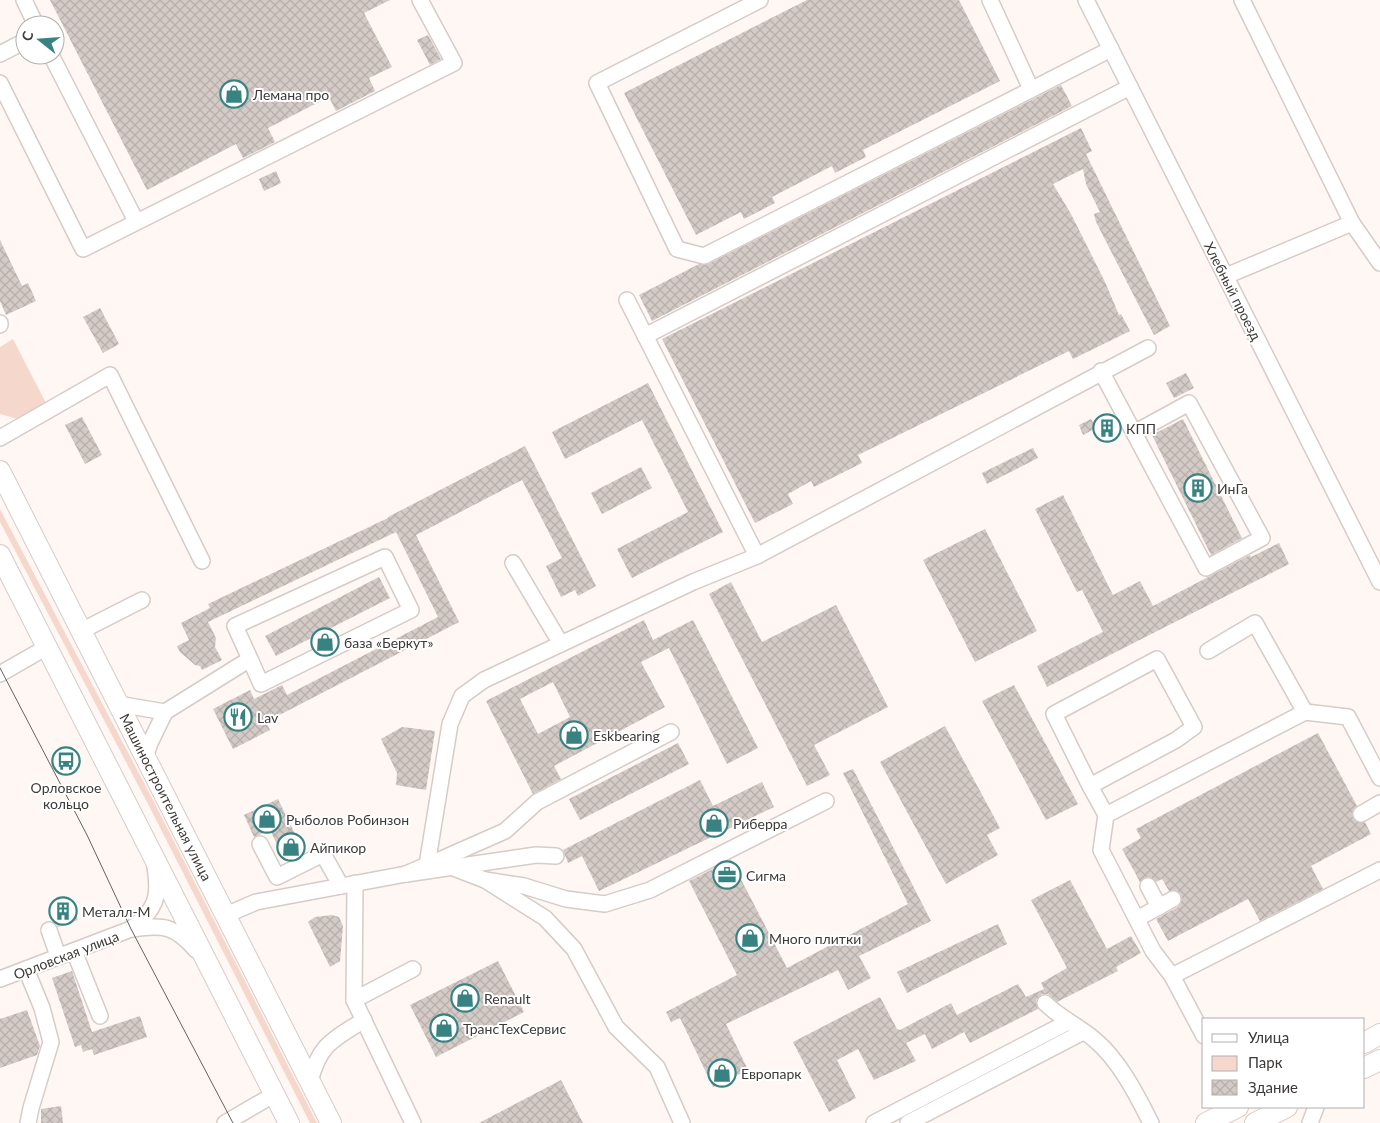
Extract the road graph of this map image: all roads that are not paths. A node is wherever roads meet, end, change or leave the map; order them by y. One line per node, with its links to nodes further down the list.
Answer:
1 (24, 0): 7 (street)
2 (420, 0): 15 (street)
3 (760, 0): 14 (street)
4 (990, 0): 14 (street)
5 (1086, 0): 9 (street, Хлебный проезд)
6 (1242, 0): 16 (street)
7 (31, 15)
8 (15, 46): 10 (street)
9 (1111, 49): 13 (street, Хлебный проезд); 14 (street)
10 (0, 54)
11 (56, 65): 15 (street)
12 (0, 83): 15 (street)
13 (1130, 87): 18 (street, Хлебный проезд); 20 (street)
14 (1030, 89)
15 (136, 221)
16 (1352, 223): 17 (street); 18 (street)
17 (1380, 263)
18 (1226, 276): 26 (street, Хлебный проезд)
19 (627, 300): 20 (street)
20 (645, 336): 28 (street)
21 (1148, 348): 22 (street)
22 (1101, 372): 23 (street); 28 (street)
23 (1134, 432): 23 (street)
24 (0, 438): 29 (street)
25 (0, 471): 33 (main road, Машиностроительная улица)
26 (1374, 554): 31 (street, Хлебный проезд)
27 (0, 555): 35 (main road)
28 (757, 556): 34 (street)
29 (202, 561)
30 (513, 563): 34 (street)
31 (1380, 582)
32 (142, 600): 33 (street)
33 (81, 630): 39 (main road, Машиностроительная улица)
34 (561, 644): 53 (street)
35 (47, 647): 38 (street); 51 (main road)
36 (1208, 651): 41 (street)
37 (250, 659): 37 (street); 40 (street)
38 (0, 674)
39 (118, 704): 40 (street); 43 (main road, Машиностроительная улица)
40 (165, 712): 43 (street)
41 (1304, 712): 44 (street); 49 (street)
42 (671, 732): 53 (street)
43 (145, 758): 62 (main road, Машиностроительная улица)
44 (1380, 778)
45 (1090, 786): 45 (street); 49 (street)
46 (826, 801): 57 (street)
47 (1380, 803): 48 (street)
48 (1361, 814)
49 (1106, 815): 63 (street)
50 (260, 844): 58 (street)
51 (150, 850): 64 (street); 68 (main road)
52 (556, 856): 54 (street)
53 (427, 865): 56 (street)
54 (451, 867): 56 (street); 57 (street)
55 (1380, 870): 71 (street)
56 (406, 874): 58 (street)
57 (485, 880): 95 (street)
58 (348, 885): 62 (street); 73 (street)
59 (1148, 886): 61 (street)
60 (1174, 899): 61 (street)
61 (1159, 907): 63 (street)
62 (226, 915): 84 (main road, Машиностроительная улица)
63 (1137, 919): 71 (street)
64 (131, 929): 66 (street, Орловская улица); 68 (street)
65 (49, 930): 67 (street)
66 (74, 951): 67 (street, Орловская улица); 75 (street)
67 (58, 956): 69 (street, Орловская улица)
68 (207, 962): 85 (main road)
69 (26, 969): 72 (street, Орловская улица); 90 (street)
70 (413, 969): 73 (street)
71 (1172, 976): 79 (street)
72 (0, 979)
73 (354, 1000): 76 (street)
74 (1045, 1003): 77 (street)
75 (100, 1016)
76 (364, 1020): 84 (street); 94 (street)
77 (1068, 1022): 78 (street); 89 (street)
78 (1083, 1032): 97 (street); 98 (street)
79 (1202, 1032)
80 (1380, 1034): 81 (main road)
81 (1365, 1042)
82 (1380, 1060): 83 (main road)
83 (1365, 1068)
84 (310, 1082): 93 (main road, Машиностроительная улица)
85 (274, 1094): 91 (street); 92 (main road)
86 (1236, 1108): 99 (main road)
87 (1285, 1108): 100 (main road)
88 (1316, 1108): 101 (street)
89 (899, 1117): 96 (street)
90 (28, 1123)
91 (225, 1123)
92 (289, 1123)
93 (331, 1123)
94 (413, 1123)
95 (682, 1123)
96 (874, 1123)
97 (908, 1123)
98 (1151, 1123)
99 (1206, 1123)
100 (1255, 1123)
101 (1310, 1123)

